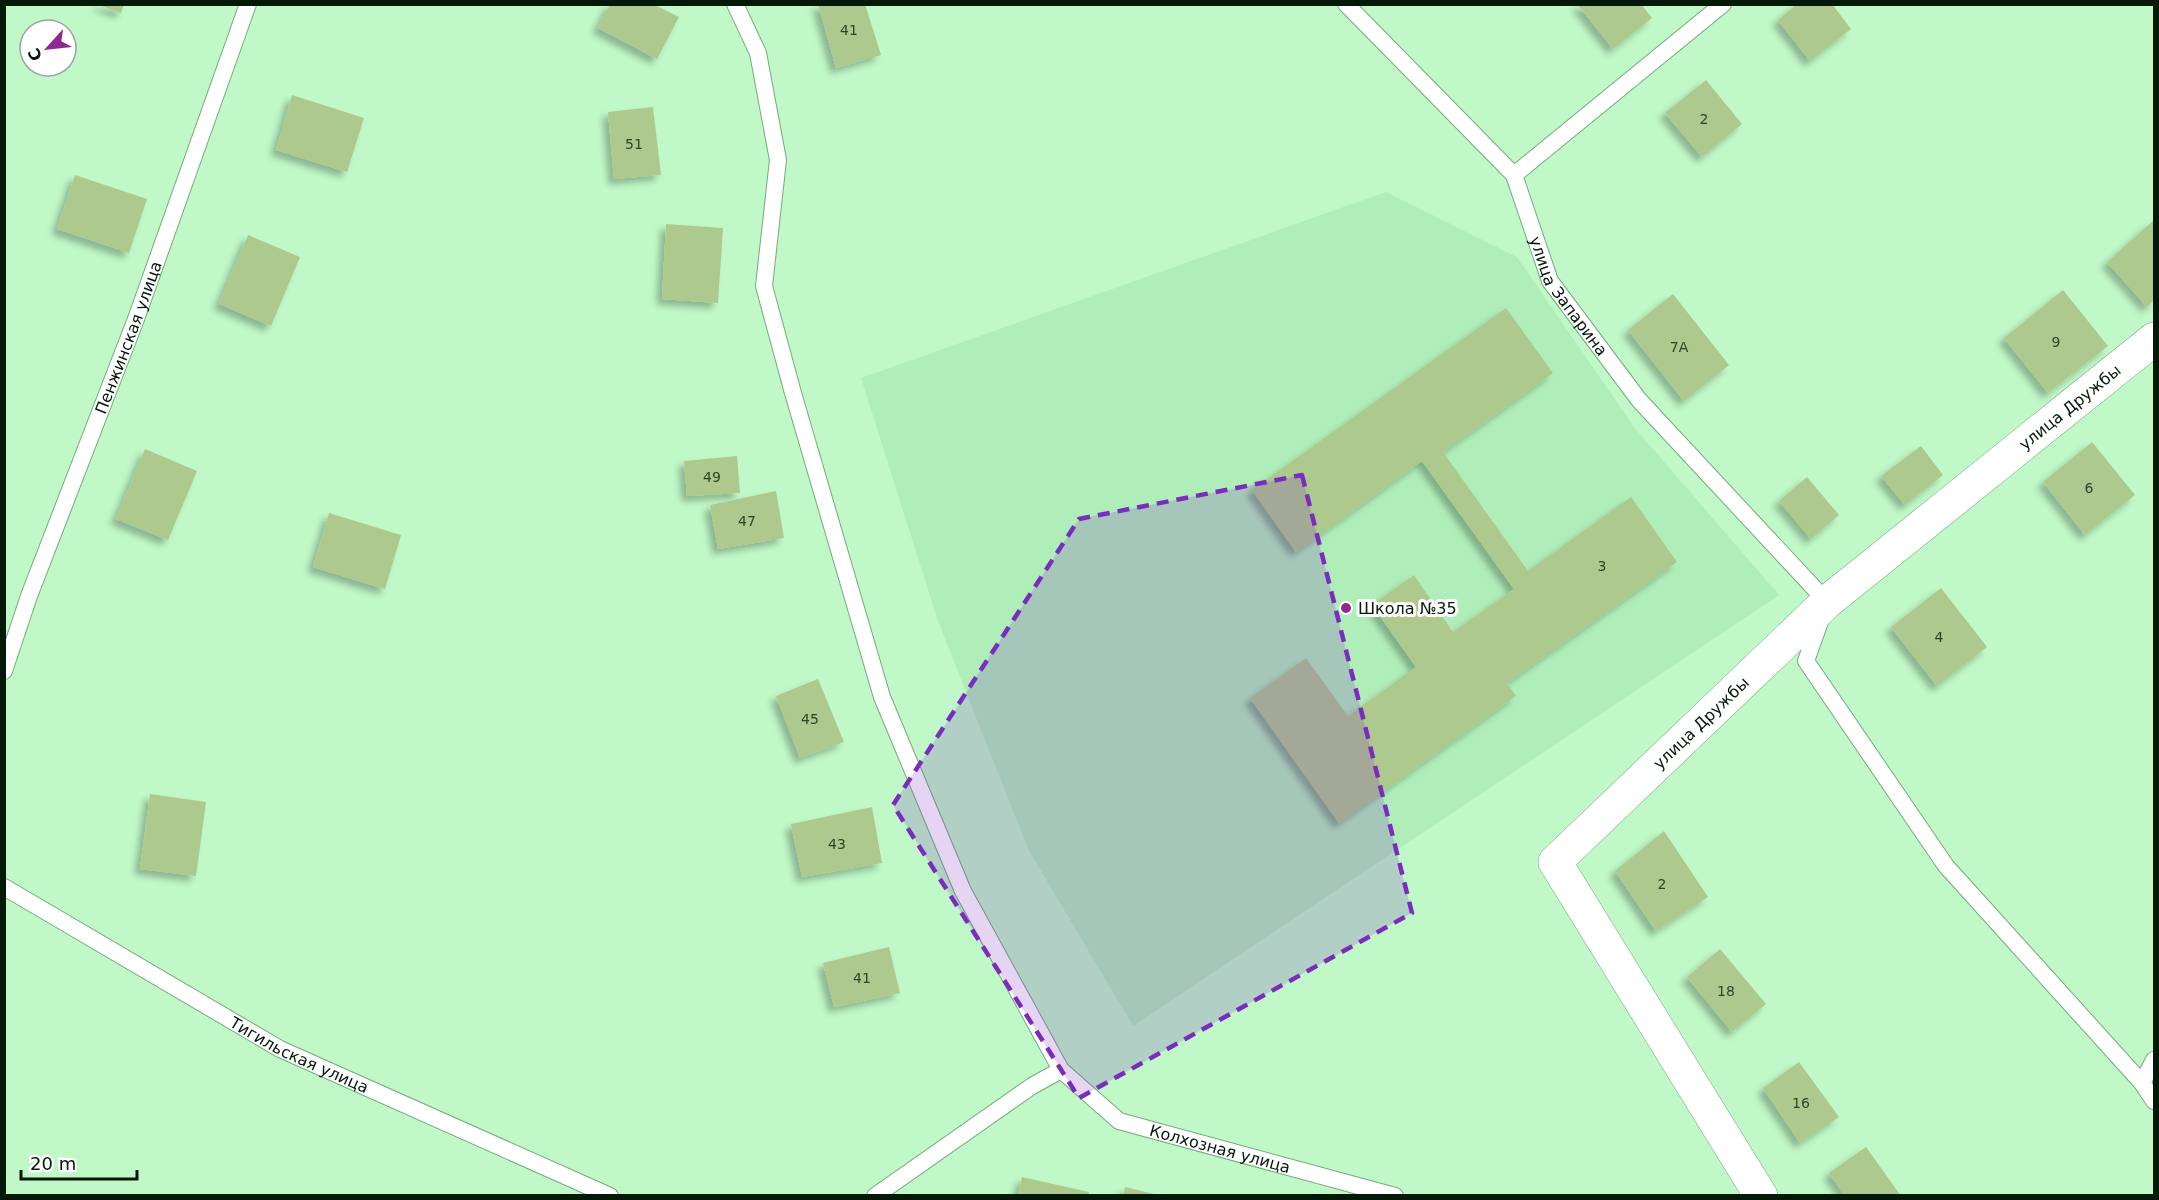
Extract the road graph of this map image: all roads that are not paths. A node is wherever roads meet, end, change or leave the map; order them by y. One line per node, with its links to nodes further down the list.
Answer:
1 (248, 4): 8 (lane, Пенжинская улица)
2 (735, 4): 11 (lane)
3 (1346, 4): 5 (lane)
4 (1723, 4): 5 (lane)
5 (1514, 175): 7 (lane, улица Запарина)
6 (2154, 339): 7 (street, улица Дружбы)
7 (1827, 602): 12 (lane); 17 (street, улица Дружбы)
8 (4, 671)
9 (4, 887): 14 (lane, Тигильская улица)
10 (2154, 1060): 12 (lane)
11 (1060, 1070): 15 (lane); 16 (lane, Колхозная улица)
12 (2142, 1083): 13 (lane)
13 (2154, 1101)
14 (610, 1196)
15 (876, 1196)
16 (1395, 1196)
17 (1761, 1196)

